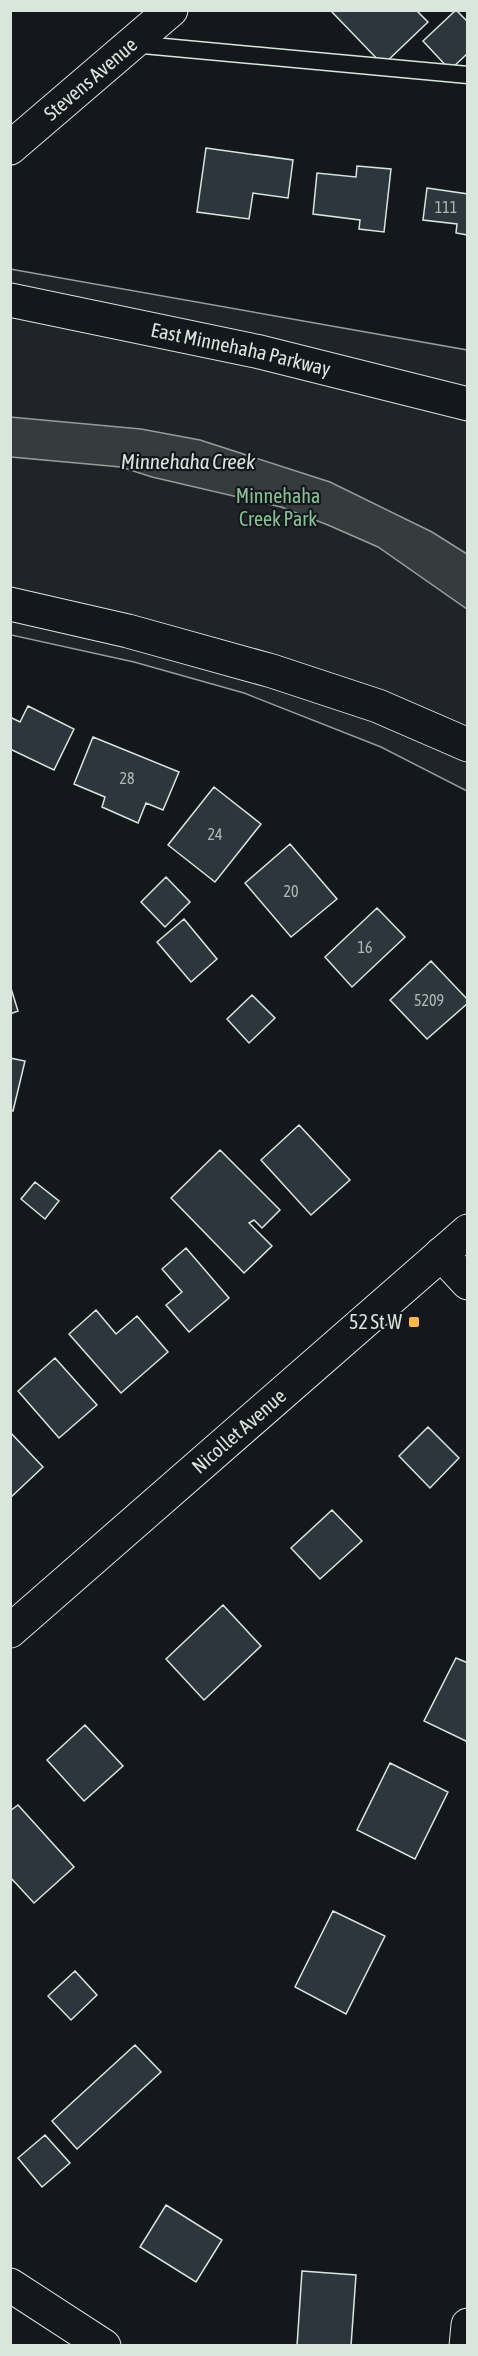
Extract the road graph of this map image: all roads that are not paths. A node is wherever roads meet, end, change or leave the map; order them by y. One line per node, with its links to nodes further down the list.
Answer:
1 (171, 10): 2 (street, Stevens Avenue)
2 (132, 44): 3 (lane); 4 (street, Stevens Avenue)
3 (468, 75)
4 (10, 148)
5 (10, 300): 6 (street, East Minnehaha Parkway)
6 (468, 404)
7 (10, 604): 8 (street)
8 (468, 745)
9 (468, 1231): 10 (street, Nicollet Avenue)
10 (441, 1254): 11 (street); 12 (street, Nicollet Avenue)
11 (468, 1283)
12 (10, 1631)
13 (10, 2284): 15 (street)
14 (468, 2325): 16 (street)
15 (104, 2346)
16 (466, 2346)

